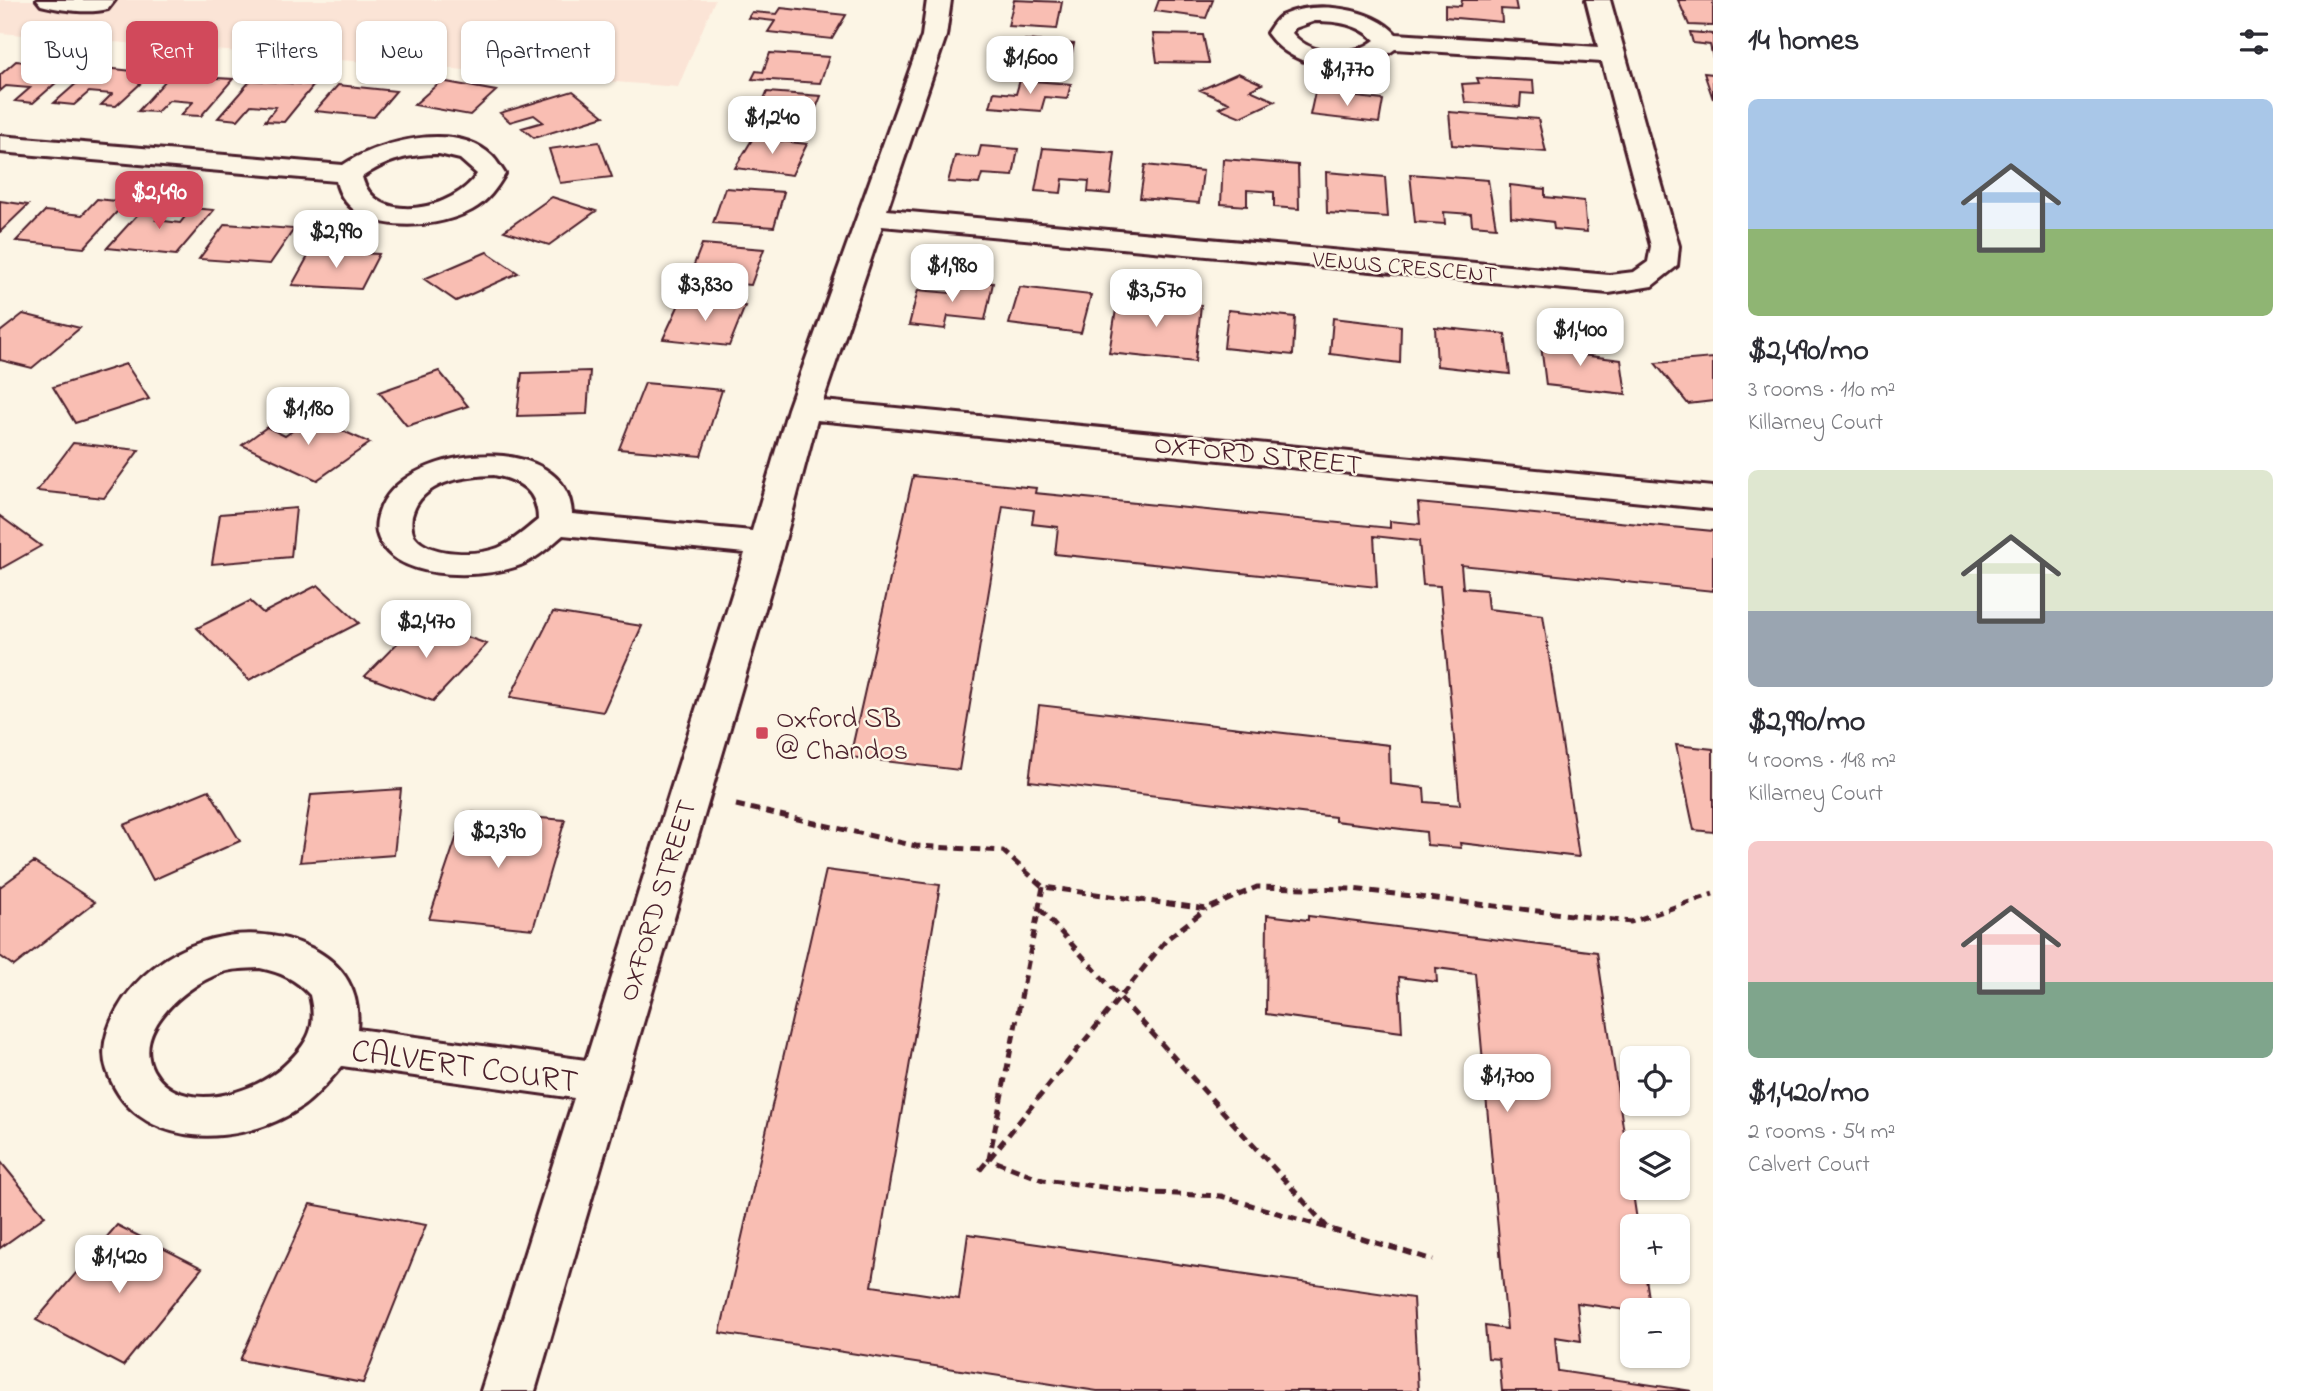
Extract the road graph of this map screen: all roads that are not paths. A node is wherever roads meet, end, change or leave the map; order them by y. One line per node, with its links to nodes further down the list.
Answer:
1 (49, 0): 2 (street)
2 (103, 0)
3 (939, 0): 9 (street, OXFORD STREET)
4 (1598, 0): 6 (street, VENUS CRESCENT)
5 (1389, 41): 6 (street)
6 (1613, 55): 9 (street, VENUS CRESCENT)
7 (0, 144): 8 (street)
8 (348, 174)
9 (871, 217): 10 (street, OXFORD STREET)
10 (804, 408): 11 (street, OXFORD STREET); 13 (street, OXFORD STREET)
11 (1713, 498)
12 (555, 523): 13 (street)
13 (766, 544): 15 (street, OXFORD STREET)
14 (331, 1045): 14 (street, CALVERT COURT); 15 (street, CALVERT COURT)
15 (600, 1082): 16 (street, OXFORD STREET)
16 (508, 1391)

